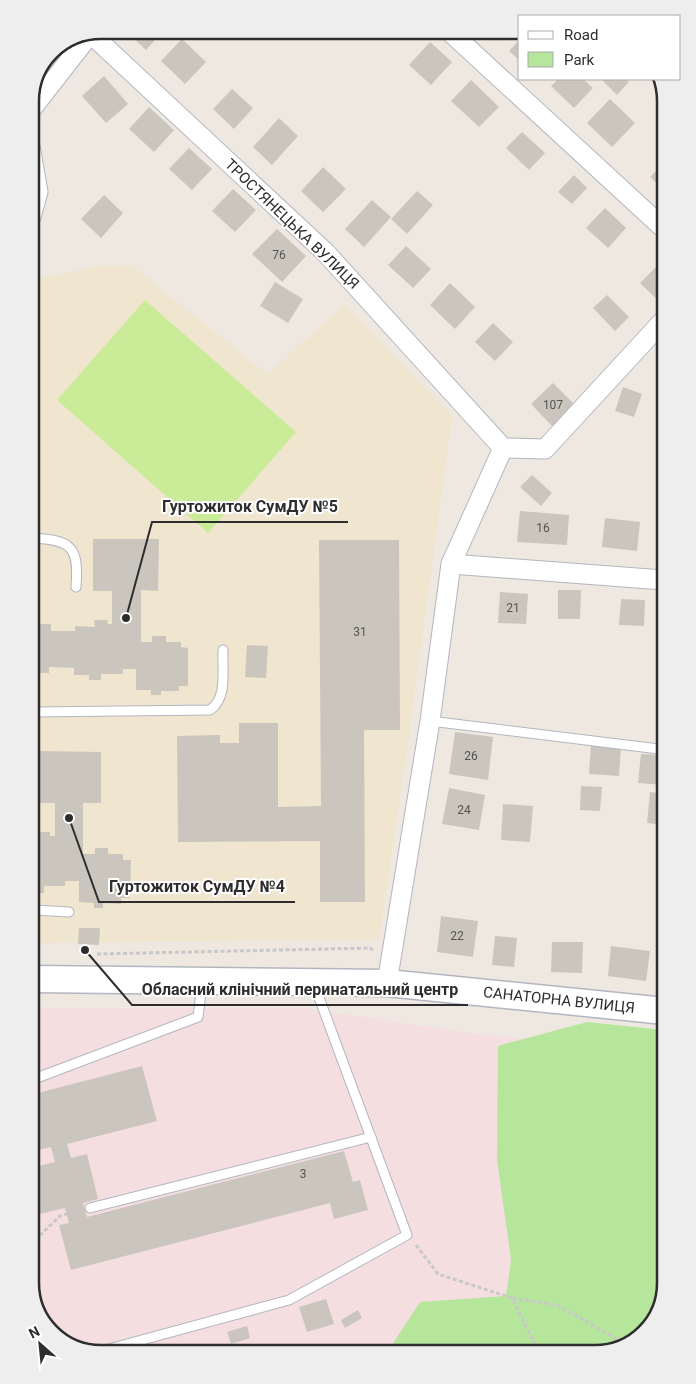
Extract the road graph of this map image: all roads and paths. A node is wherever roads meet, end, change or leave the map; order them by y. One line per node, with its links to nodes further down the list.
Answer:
1 (95, 39): 7 (street, ТРОСТЯНЕЦЬКА ВУЛИЦЯ)
2 (458, 39): 5 (street)
3 (84, 41): 4 (street)
4 (39, 99)
5 (657, 222)
6 (657, 327): 7 (street)
7 (503, 448): 9 (street)
8 (39, 538): 11 (lane)
9 (451, 564): 10 (street); 14 (street)
10 (657, 580)
11 (76, 587)
12 (223, 650): 13 (lane)
13 (39, 712)
14 (430, 721): 15 (lane); 19 (street)
15 (657, 749)
16 (39, 910): 17 (lane)
17 (69, 912)
18 (91, 954): 19 (path)
19 (389, 974): 22 (main road, САНАТОРНА ВУЛИЦЯ); 23 (main road, САНАТОРНА ВУЛИЦЯ)
20 (39, 979): 21 (main road, САНАТОРНА ВУЛИЦЯ)
21 (203, 981): 22 (main road, САНАТОРНА ВУЛИЦЯ); 24 (lane)
22 (313, 981): 25 (lane)
23 (657, 1010)
24 (39, 1077)
25 (371, 1137): 26 (lane); 27 (lane)
26 (90, 1208): 28 (path)
27 (407, 1235): 29 (path); 31 (lane)
28 (39, 1236)
29 (512, 1298): 30 (path); 32 (path)
30 (620, 1341)
31 (123, 1345)
32 (536, 1345)

